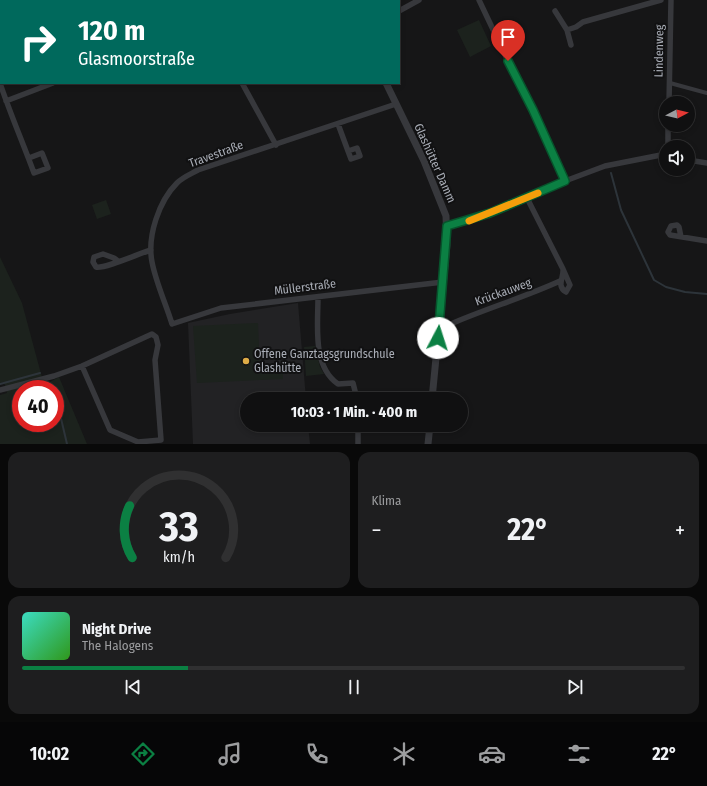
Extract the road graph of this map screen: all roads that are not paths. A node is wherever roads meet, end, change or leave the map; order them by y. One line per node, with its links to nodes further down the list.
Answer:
1 (420, 0): 5 (street)
2 (479, 0): 25 (street)
3 (661, 0): 7 (street)
4 (671, 0): 9 (street, Lindenweg)
5 (400, 10)
6 (555, 11): 7 (street)
7 (567, 30): 8 (street)
8 (571, 45)
9 (670, 83): 14 (street); 15 (street, Lindenweg)
10 (1, 84): 16 (street)
11 (50, 84): 16 (street)
12 (243, 84): 19 (street)
13 (386, 84): 17 (street, Glashütter Damm)
14 (707, 93)
15 (669, 96)
16 (6, 101): 22 (street)
17 (396, 104): 18 (street, Travestraße); 27 (street, Glashütter Damm)
18 (338, 124): 19 (street, Travestraße); 20 (street)
19 (276, 145): 30 (street, Travestraße)
20 (348, 151)
21 (659, 155): 25 (street)
22 (29, 158)
23 (695, 161): 24 (street)
24 (707, 163)
25 (565, 181): 26 (street)
26 (527, 198): 27 (street); 32 (street)
27 (447, 226): 34 (street, Glashütter Damm)
28 (681, 237): 29 (street)
29 (707, 241)
30 (151, 250): 31 (street); 37 (street, Travestraße)
31 (118, 261)
32 (563, 270): 33 (street); 33 (street)
33 (560, 280): 36 (street, Krückauweg)
34 (443, 282): 35 (street, Müllerstraße); 41 (street, Glashütter Damm)
35 (318, 297): 37 (street, Müllerstraße); 40 (street)
36 (452, 323)
37 (172, 324)
38 (82, 366): 38 (street); 39 (street)
39 (0, 390)
40 (355, 392)
41 (433, 392)
42 (358, 432): 44 (street)
43 (429, 432): 45 (street)
44 (358, 444)
45 (428, 444)

